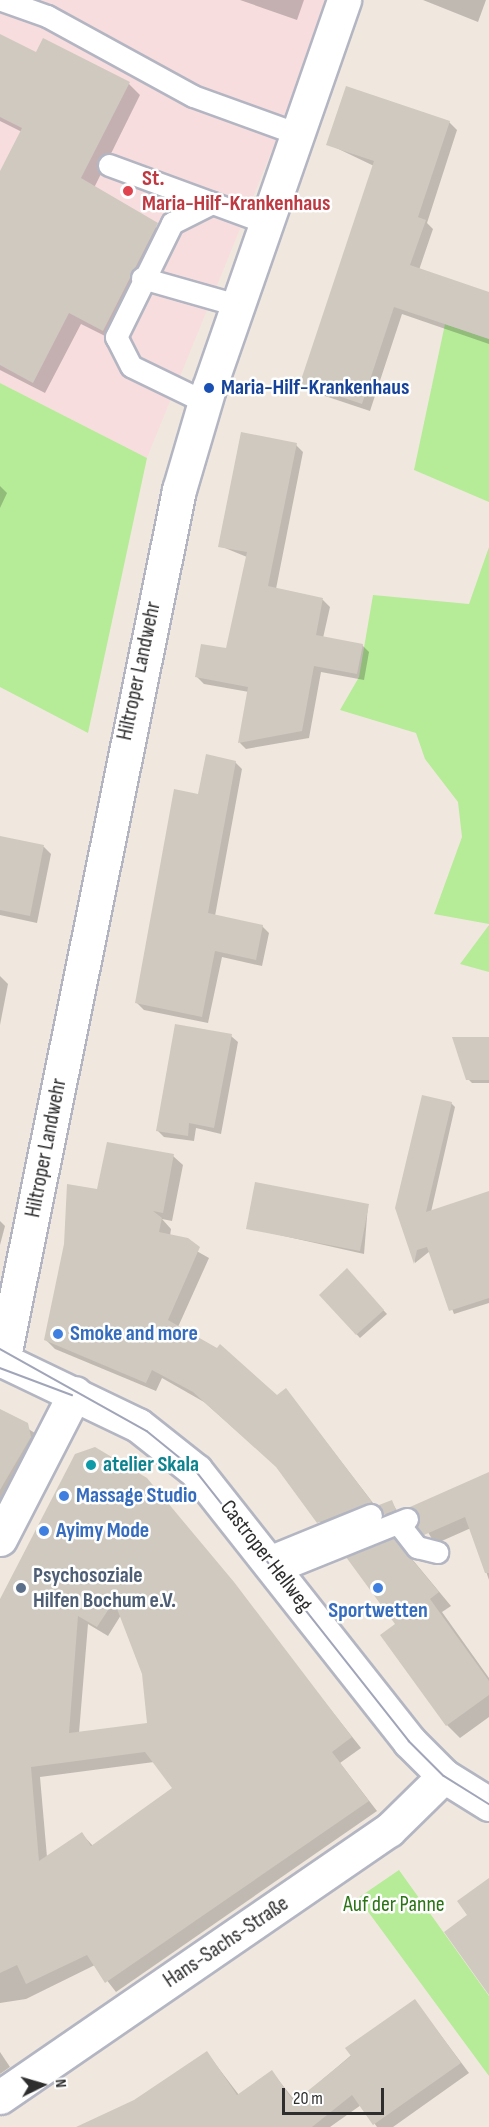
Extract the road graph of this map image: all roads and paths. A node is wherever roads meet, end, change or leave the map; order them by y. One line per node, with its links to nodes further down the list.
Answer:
1 (2, 0): 3 (lane)
2 (344, 0): 3 (street, Hiltroper Landwehr)
3 (298, 134): 6 (street, Hiltroper Landwehr)
4 (109, 165): 5 (lane)
5 (212, 203): 6 (lane); 7 (lane)
6 (267, 223): 8 (street, Hiltroper Landwehr)
7 (142, 279): 8 (lane); 9 (lane)
8 (240, 306): 9 (street, Hiltroper Landwehr)
9 (205, 402): 10 (street, Hiltroper Landwehr)
10 (2, 1360): 11 (street, Castroper Hellweg)
11 (75, 1393): 13 (street); 15 (street, Castroper Hellweg)
12 (371, 1515): 15 (lane)
13 (0, 1539)
14 (437, 1552): 15 (lane)
15 (273, 1564): 16 (street, Castroper Hellweg)
16 (444, 1776): 17 (street, Castroper Hellweg); 18 (street, Hans-Sachs-Straße)
17 (489, 1804)
18 (0, 2097)

